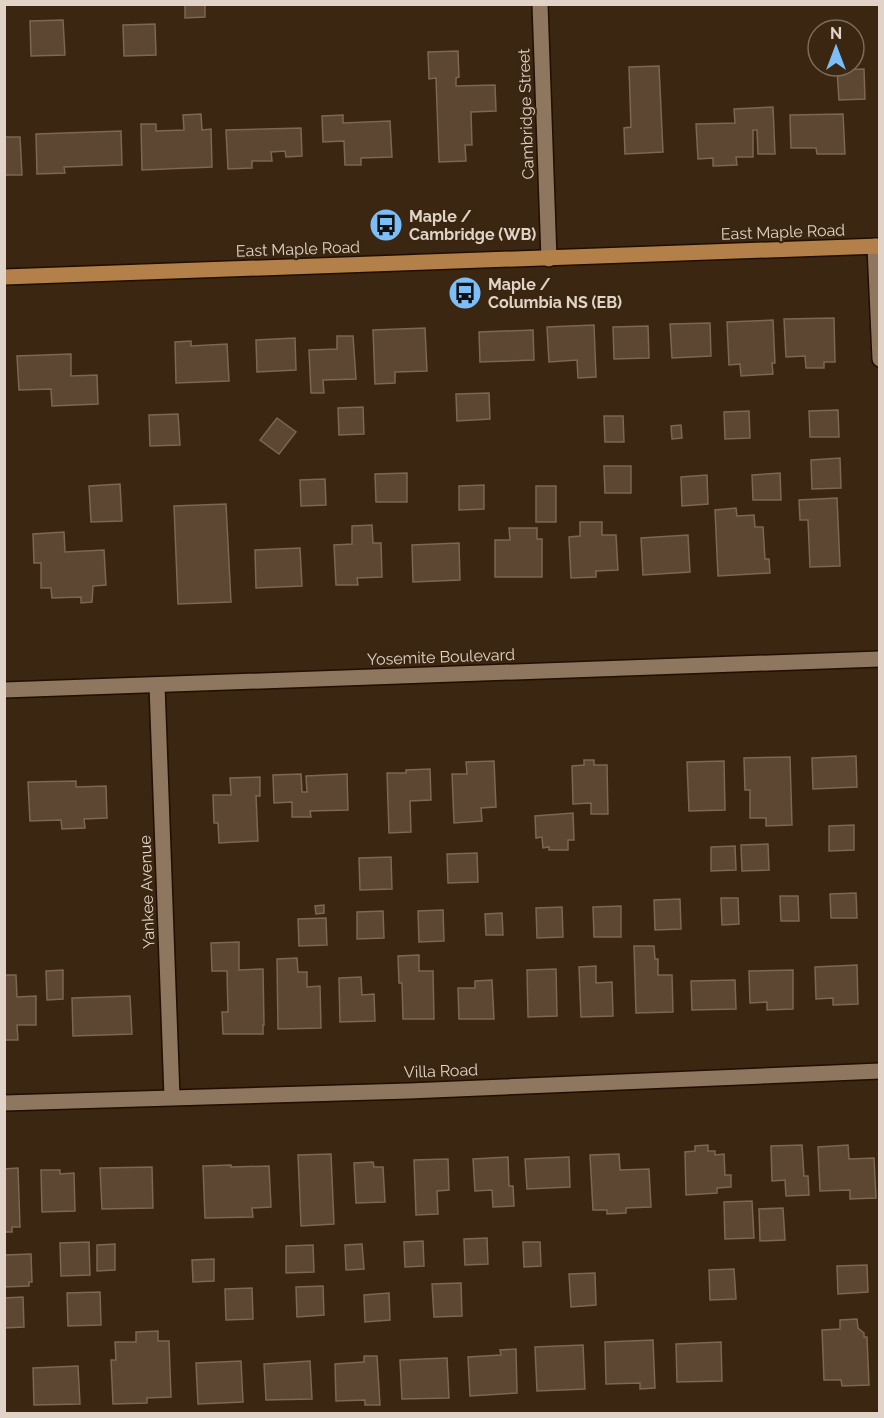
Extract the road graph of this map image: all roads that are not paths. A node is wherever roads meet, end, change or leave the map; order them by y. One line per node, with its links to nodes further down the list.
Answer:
1 (540, 4): 3 (street, Cambridge Street)
2 (877, 246): 3 (main road, East Maple Road); 5 (street)
3 (549, 259): 4 (main road, East Maple Road)
4 (4, 277)
5 (879, 359)
6 (879, 659): 7 (street, Yosemite Boulevard)
7 (157, 685): 8 (street, Yosemite Boulevard); 10 (street, Yankee Avenue)
8 (4, 690)
9 (879, 1071): 10 (street, Villa Road)
10 (172, 1097): 11 (street, Villa Road)
11 (4, 1103)

